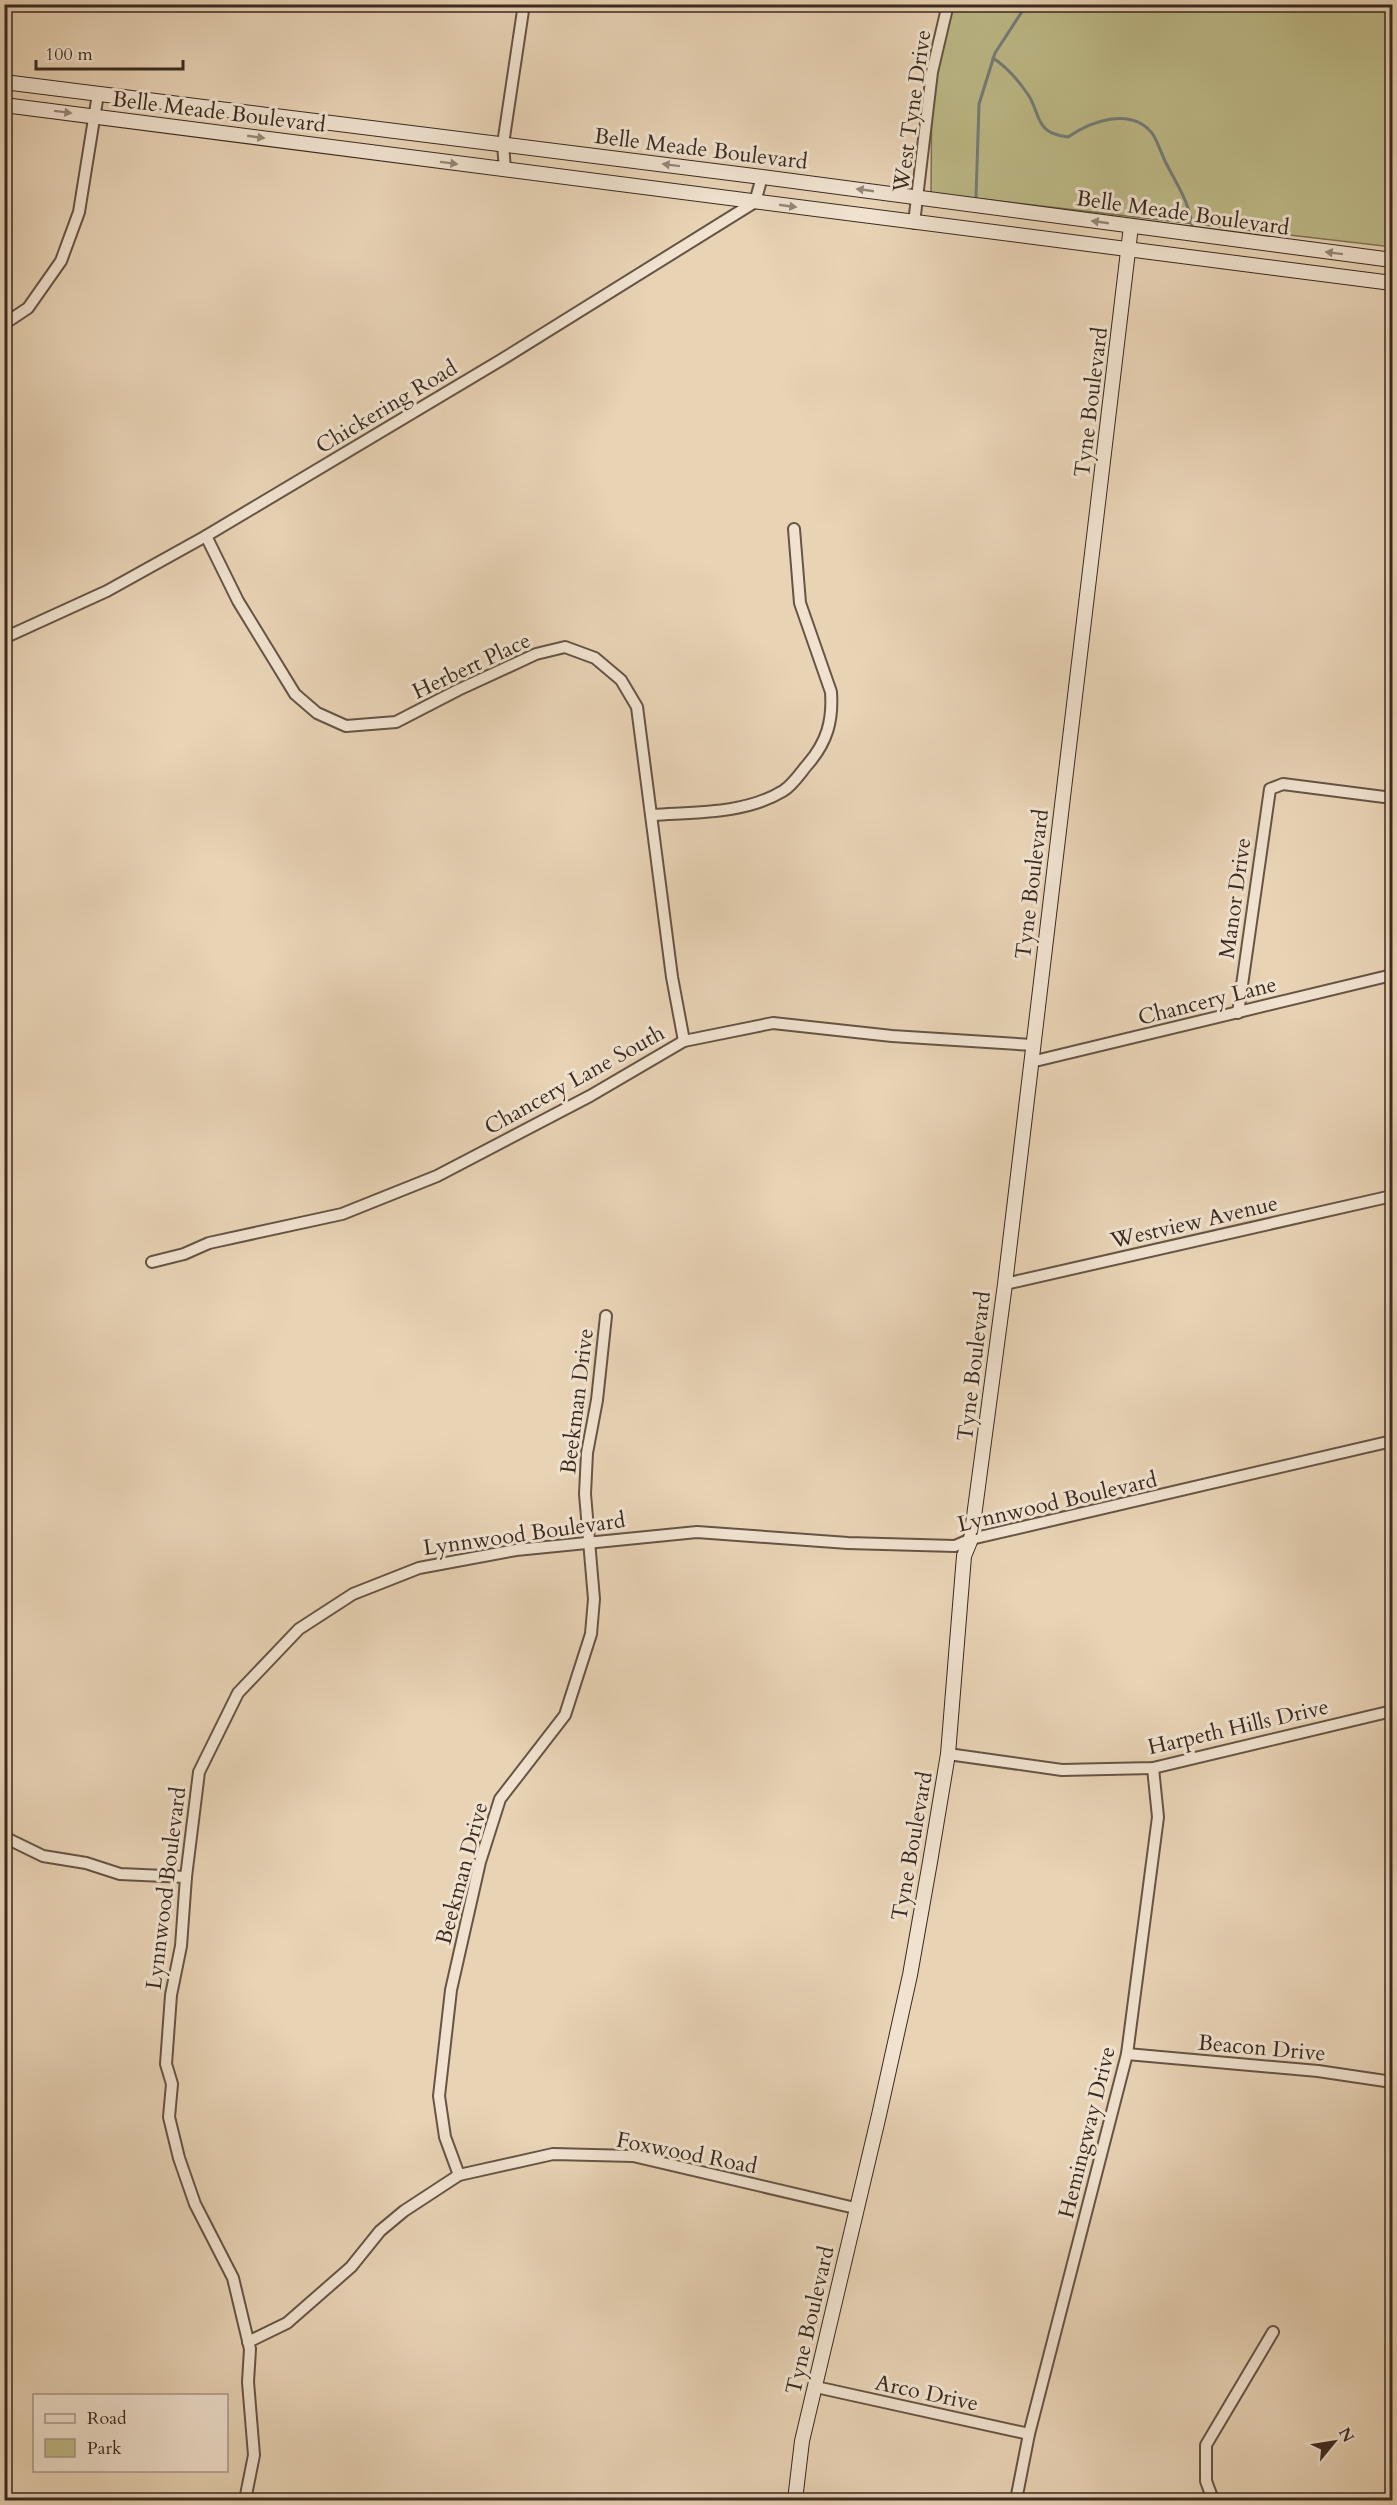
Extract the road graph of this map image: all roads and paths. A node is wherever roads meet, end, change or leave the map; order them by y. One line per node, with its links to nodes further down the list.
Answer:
1 (524, 4): 7 (street)
2 (948, 4): 10 (street, West Tyne Drive)
3 (4, 82): 4 (street, Belle Meade Boulevard)
4 (98, 94): 6 (street); 7 (street, Belle Meade Boulevard)
5 (4, 105): 6 (street, Belle Meade Boulevard, one-way to 6)
6 (94, 116): 8 (street, Belle Meade Boulevard, one-way to 8); 17 (street)
7 (503, 144): 8 (street); 9 (street, Belle Meade Boulevard, one-way to 7)
8 (505, 170): 11 (street, Belle Meade Boulevard)
9 (762, 177): 10 (street, Belle Meade Boulevard, one-way to 9); 11 (street)
10 (918, 198): 12 (street, West Tyne Drive); 13 (street, Belle Meade Boulevard, one-way to 10)
11 (755, 202): 12 (street, Belle Meade Boulevard, one-way to 12); 19 (street, Chickering Road)
12 (914, 224): 14 (street, Belle Meade Boulevard)
13 (1131, 226): 14 (street, Tyne Boulevard); 15 (street, Belle Meade Boulevard, one-way to 13)
14 (1130, 250): 16 (street, Belle Meade Boulevard); 26 (street, Tyne Boulevard)
15 (1392, 260)
16 (1392, 283)
17 (4, 324)
18 (794, 529): 22 (street)
19 (206, 536): 20 (street, Chickering Road); 22 (street, Herbert Place)
20 (4, 638)
21 (1392, 798): 24 (street, Manor Drive)
22 (653, 815): 25 (street, Herbert Place)
23 (1392, 975): 24 (street, Chancery Lane)
24 (1238, 1013): 27 (street, Chancery Lane)
25 (684, 1041): 26 (street, Chancery Lane South); 29 (street, Chancery Lane South)
26 (1033, 1045): 27 (street, Tyne Boulevard)
27 (1031, 1062): 30 (street, Tyne Boulevard)
28 (1392, 1196): 30 (street, Westview Avenue)
29 (152, 1262)
30 (1005, 1284): 33 (street, Tyne Boulevard)
31 (606, 1316): 34 (street, Beekman Drive)
32 (1392, 1442): 33 (street, Lynnwood Boulevard)
33 (971, 1539): 34 (street, Lynnwood Boulevard); 36 (street, Tyne Boulevard)
34 (587, 1541): 39 (street, Lynnwood Boulevard); 42 (street, Beekman Drive)
35 (1392, 1711): 37 (street, Harpeth Hills Drive)
36 (948, 1754): 37 (street, Harpeth Hills Drive); 43 (street, Tyne Boulevard)
37 (1153, 1768): 40 (street, Hemingway Drive)
38 (4, 1837): 39 (street)
39 (186, 1877): 45 (street, Lynnwood Boulevard)
40 (1127, 2054): 41 (street, Beacon Drive); 47 (street, Hemingway Drive)
41 (1392, 2082)
42 (459, 2175): 43 (street, Foxwood Road); 45 (street, Foxwood Road)
43 (855, 2208): 46 (street, Tyne Boulevard)
44 (1273, 2332): 51 (street)
45 (248, 2342): 48 (street, Lynnwood Boulevard)
46 (816, 2387): 47 (street, Arco Drive); 49 (street, Tyne Boulevard)
47 (1029, 2434): 50 (street, Hemingway Drive)
48 (245, 2500)
49 (795, 2500)
50 (1016, 2500)
51 (1213, 2500)

